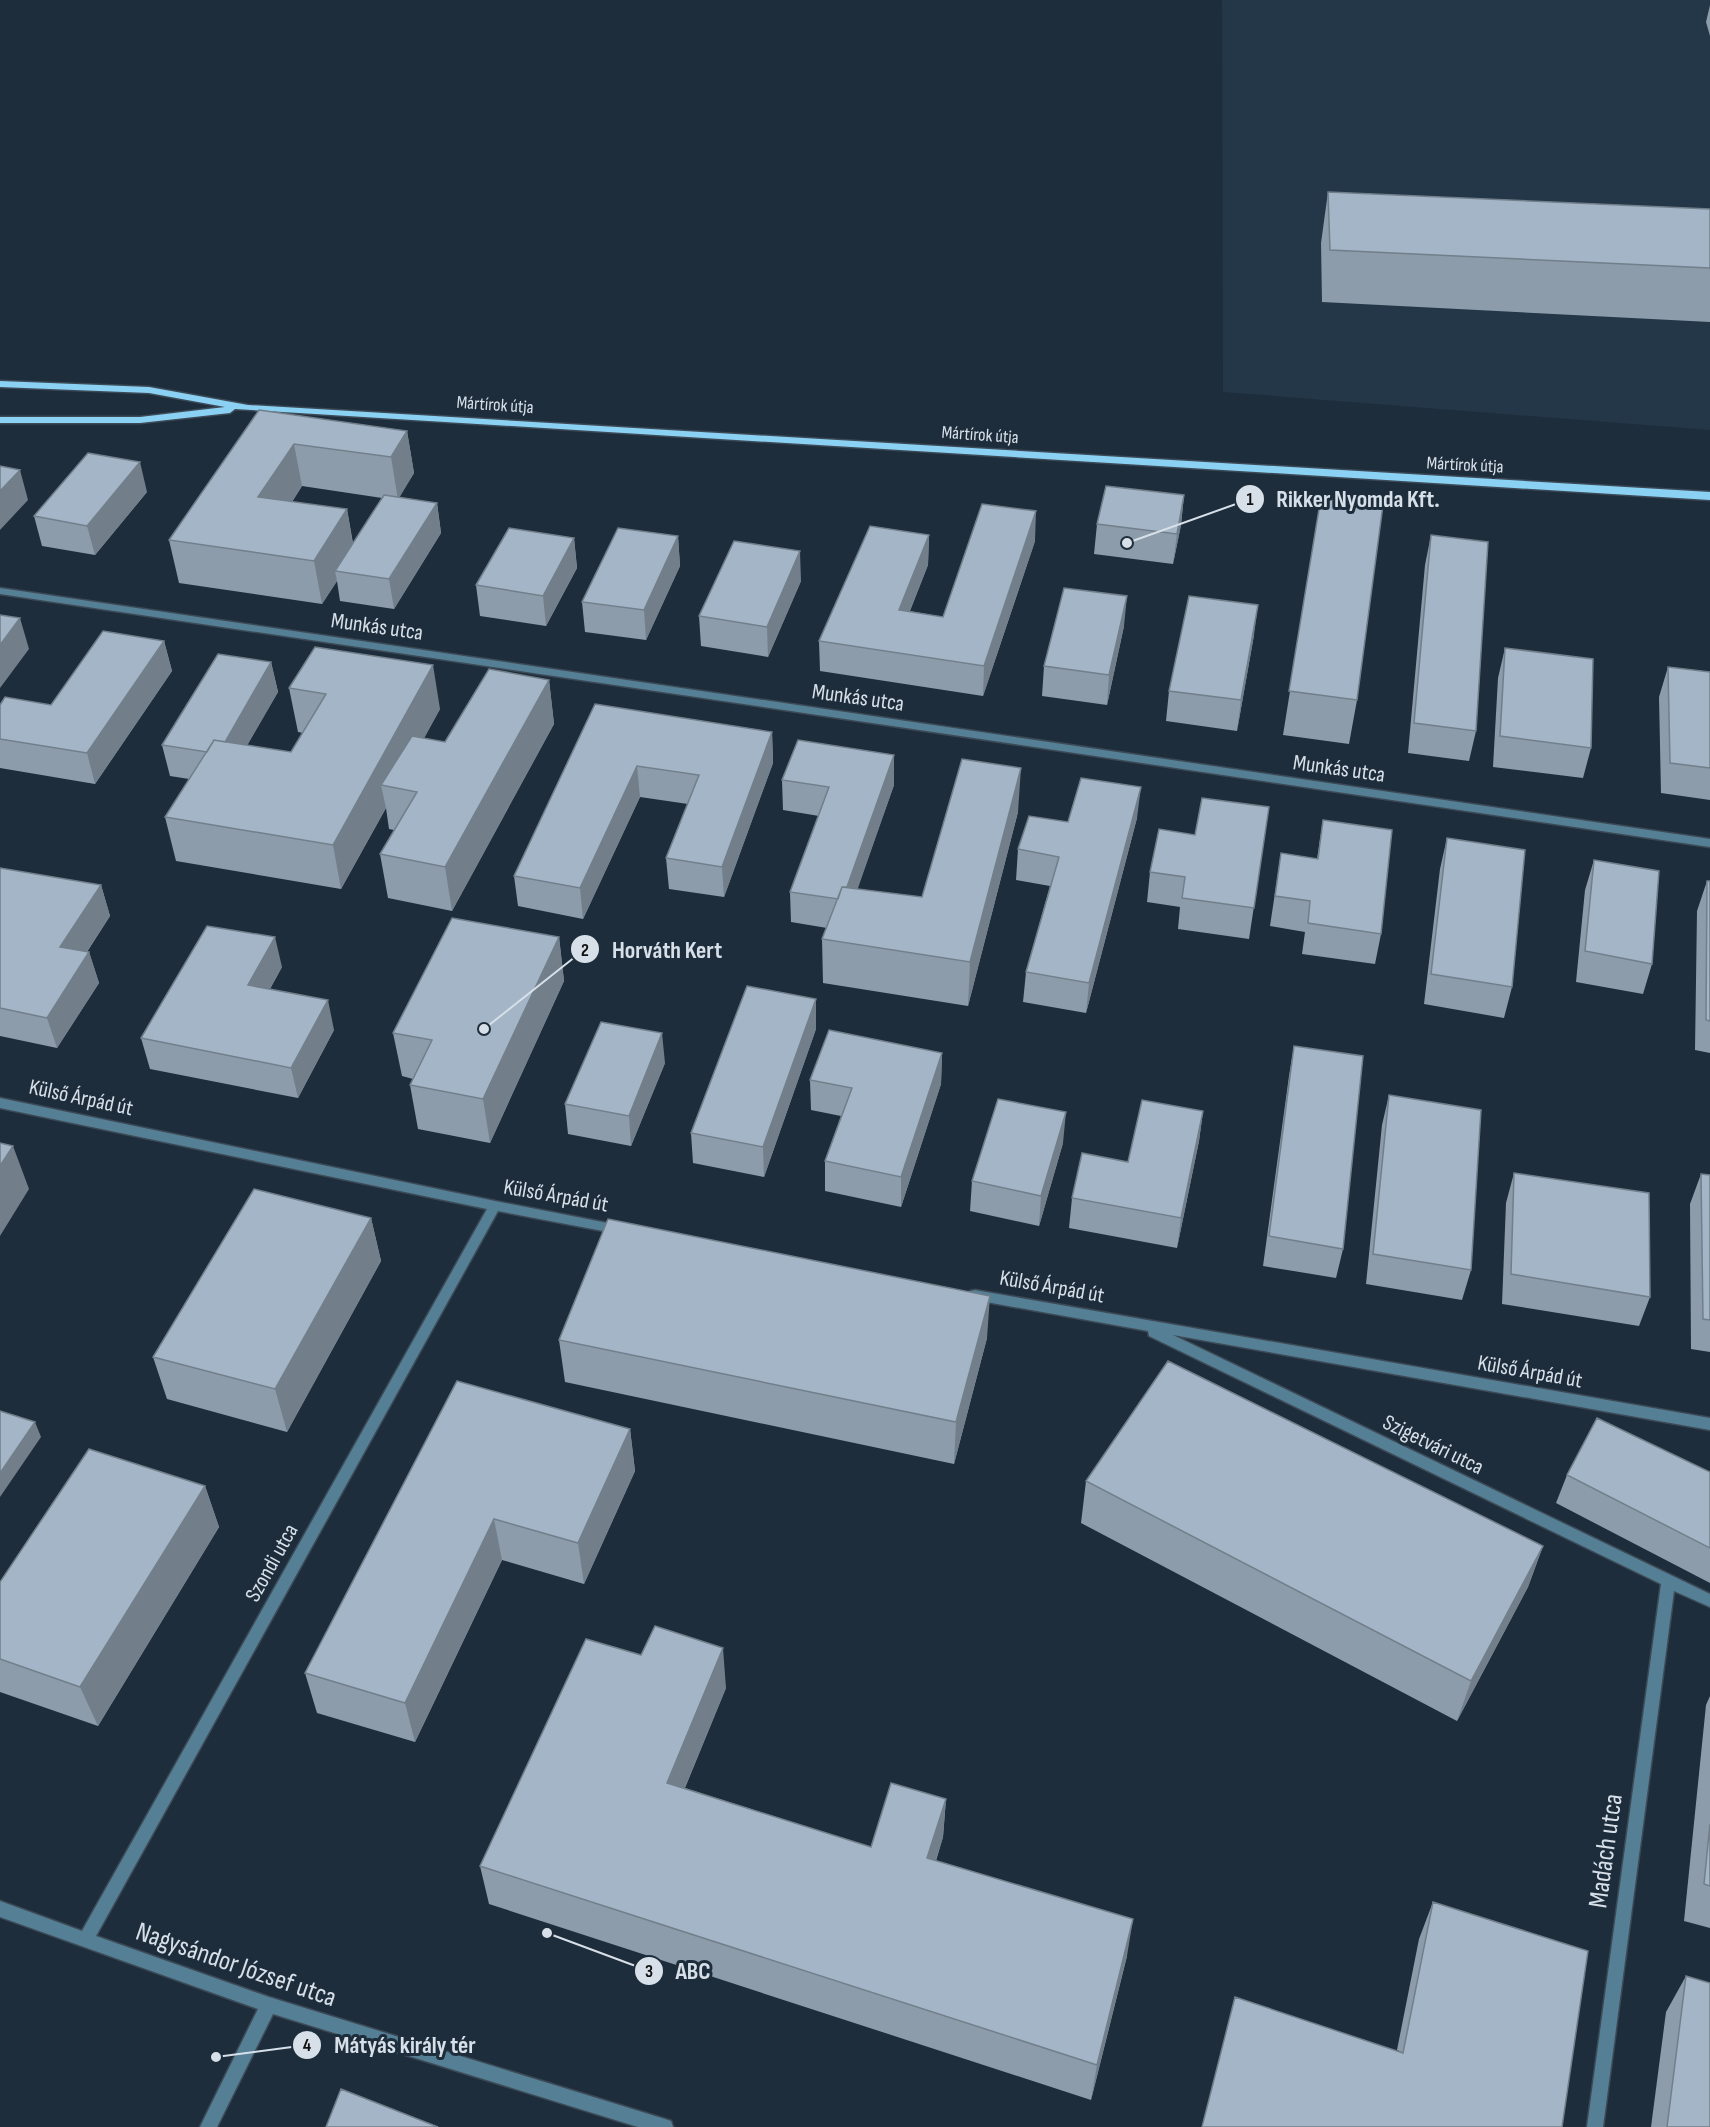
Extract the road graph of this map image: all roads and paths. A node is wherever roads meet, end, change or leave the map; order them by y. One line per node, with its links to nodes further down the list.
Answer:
1 (0, 384): 2 (main road, Mártírok útja)
2 (248, 408): 3 (main road, Mártírok útja); 4 (main road, Mártírok útja)
3 (0, 420)
4 (1710, 496)
5 (0, 591): 6 (street, Munkás utca)
6 (1710, 843)
7 (0, 1103): 8 (street, Külső Árpád út)
8 (495, 1206): 9 (street, Külső Árpád út); 16 (street, Szondi utca)
9 (635, 1232)
10 (963, 1292): 11 (street, Külső Árpád út)
11 (1139, 1324): 12 (street, Külső Árpád út); 13 (street, Szigetvári utca)
12 (1710, 1424)
13 (1668, 1583): 14 (street, Szigetvári utca); 20 (street, Madách utca)
14 (1710, 1601)
15 (0, 1909): 16 (street, Nagysándor József utca)
16 (85, 1940): 17 (street, Nagysándor József utca)
17 (268, 2005): 18 (street); 19 (street, Nagysándor József utca)
18 (208, 2127)
19 (665, 2127)
20 (1595, 2127)

